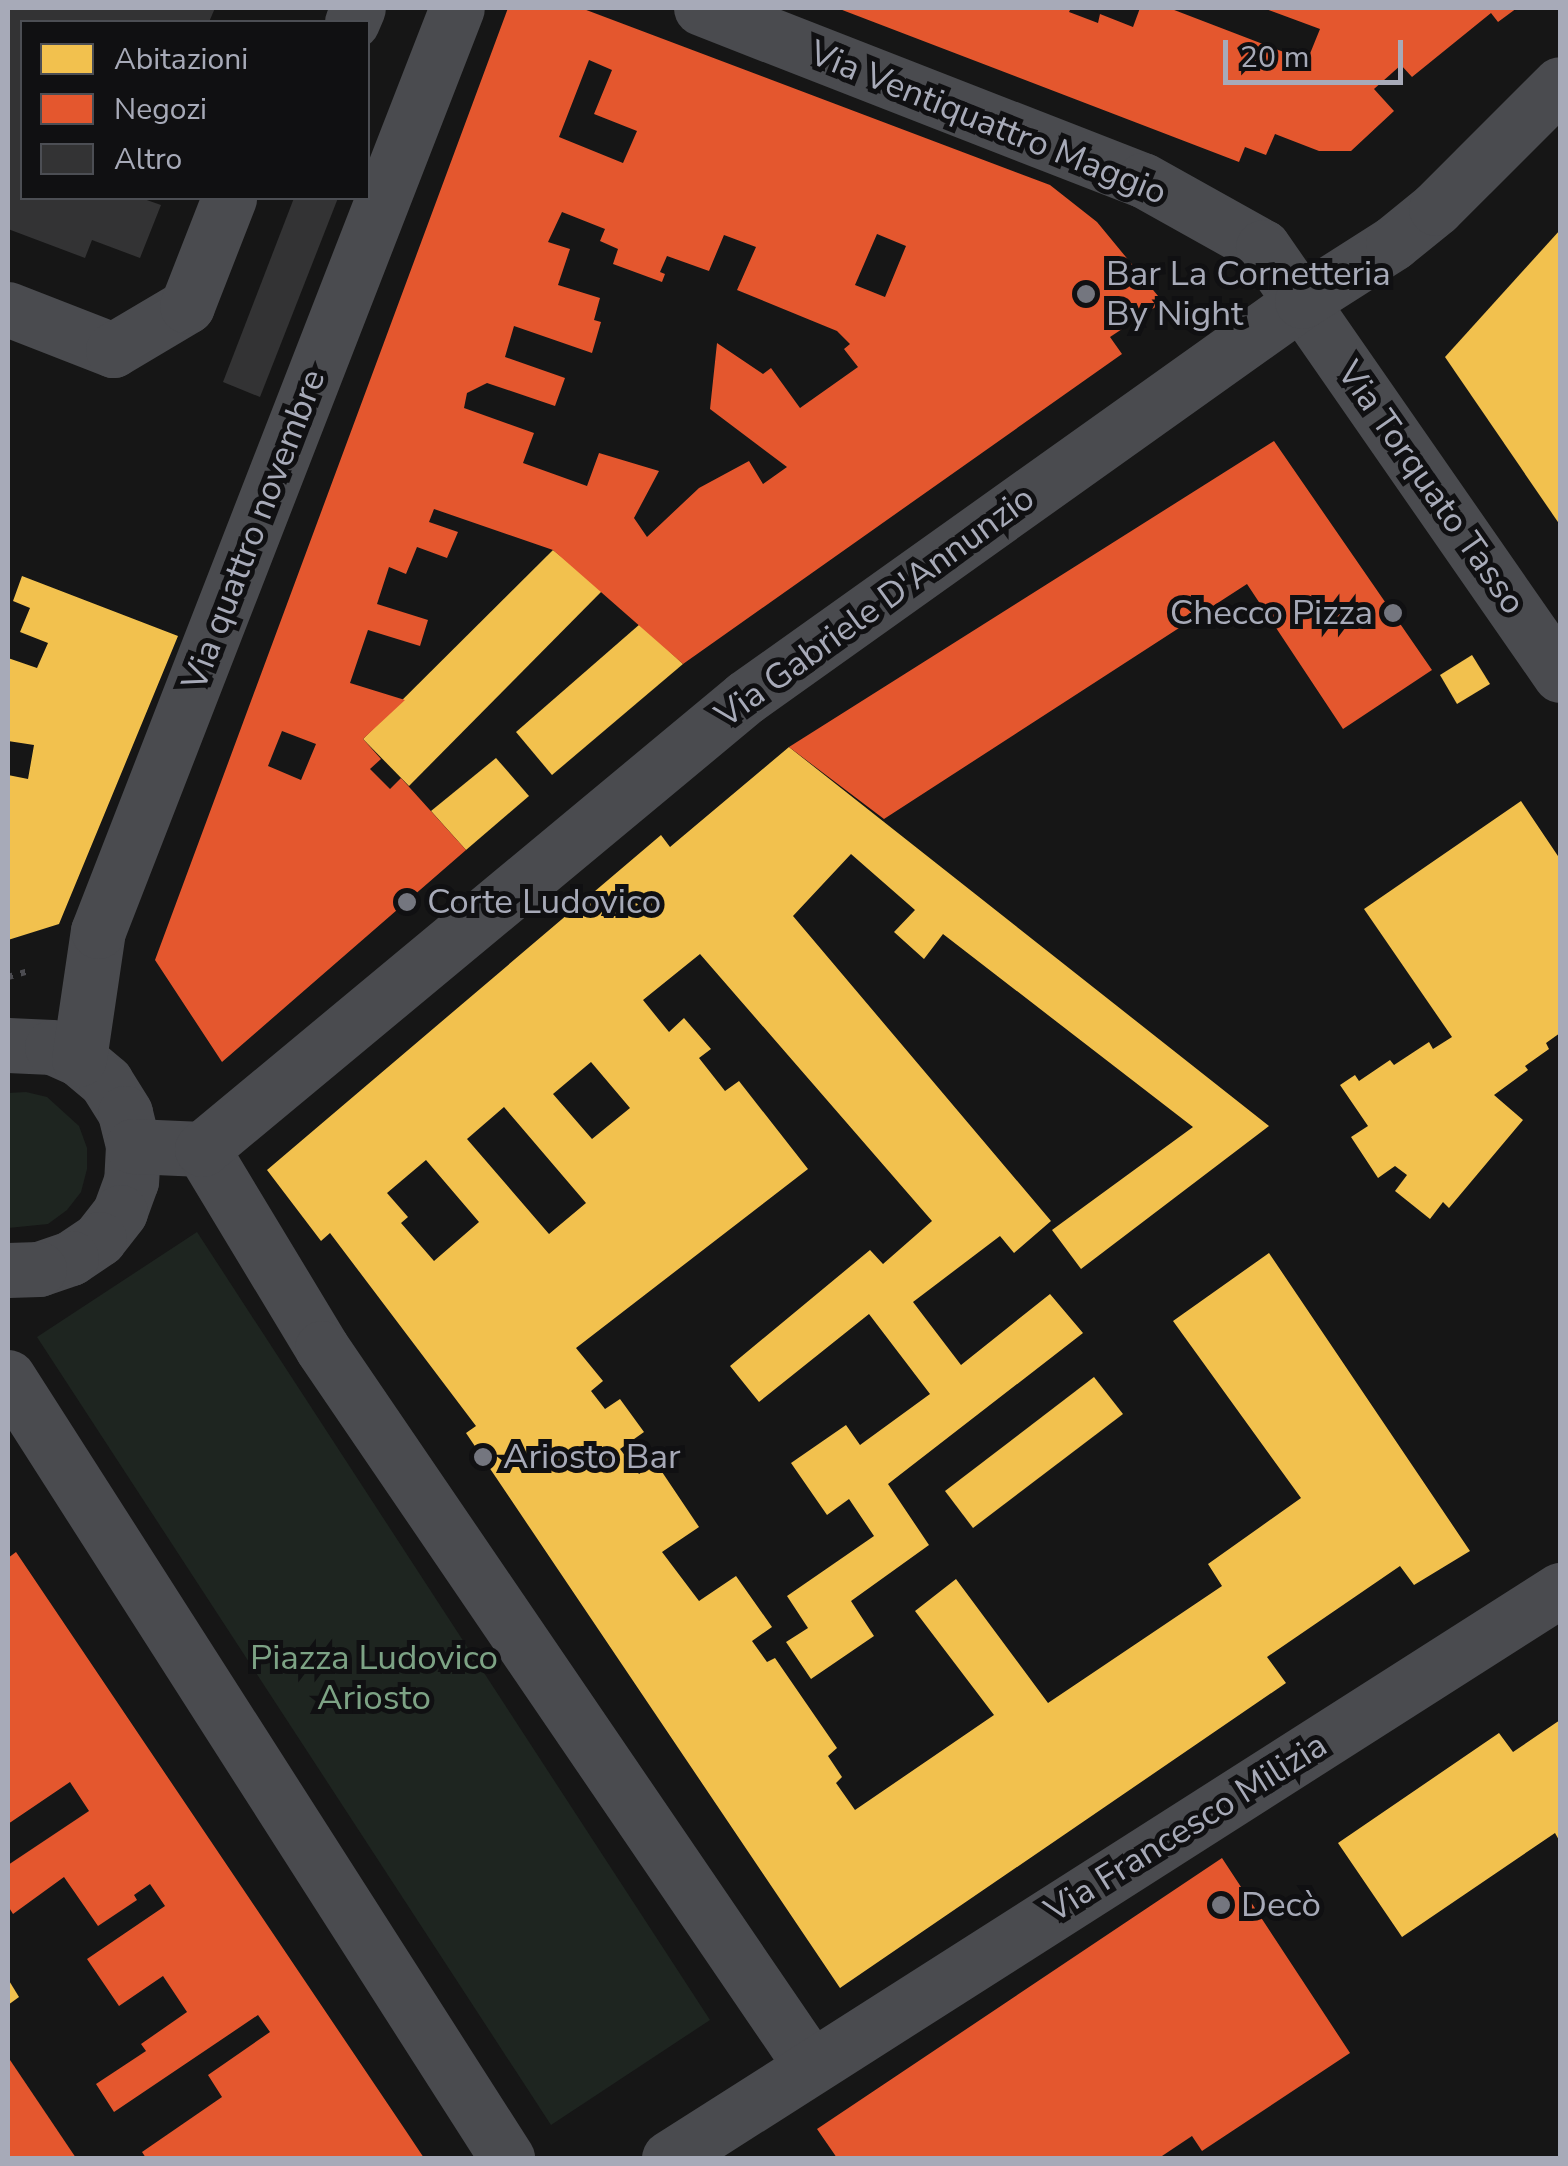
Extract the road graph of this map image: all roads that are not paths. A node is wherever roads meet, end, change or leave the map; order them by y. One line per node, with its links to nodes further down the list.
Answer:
1 (457, 8): 9 (street, Via quattro novembre)
2 (702, 8): 5 (street, Via Ventiquattro Maggio)
3 (1560, 84): 5 (street, Via Gabriele D'Annunzio)
4 (228, 200): 6 (street)
5 (1302, 301): 7 (street, Via Torquato Tasso); 11 (street, Via Gabriele D'Annunzio)
6 (8, 310)
7 (1560, 674)
8 (8, 1045): 9 (street)
9 (79, 1059): 10 (street)
10 (134, 1146): 11 (street); 12 (street)
11 (202, 1149): 15 (street)
12 (8, 1270)
13 (8, 1378): 17 (street)
14 (1560, 1590): 15 (street, Via Francesco Milizia)
15 (811, 2066): 16 (street)
16 (690, 2153)
17 (507, 2158)

